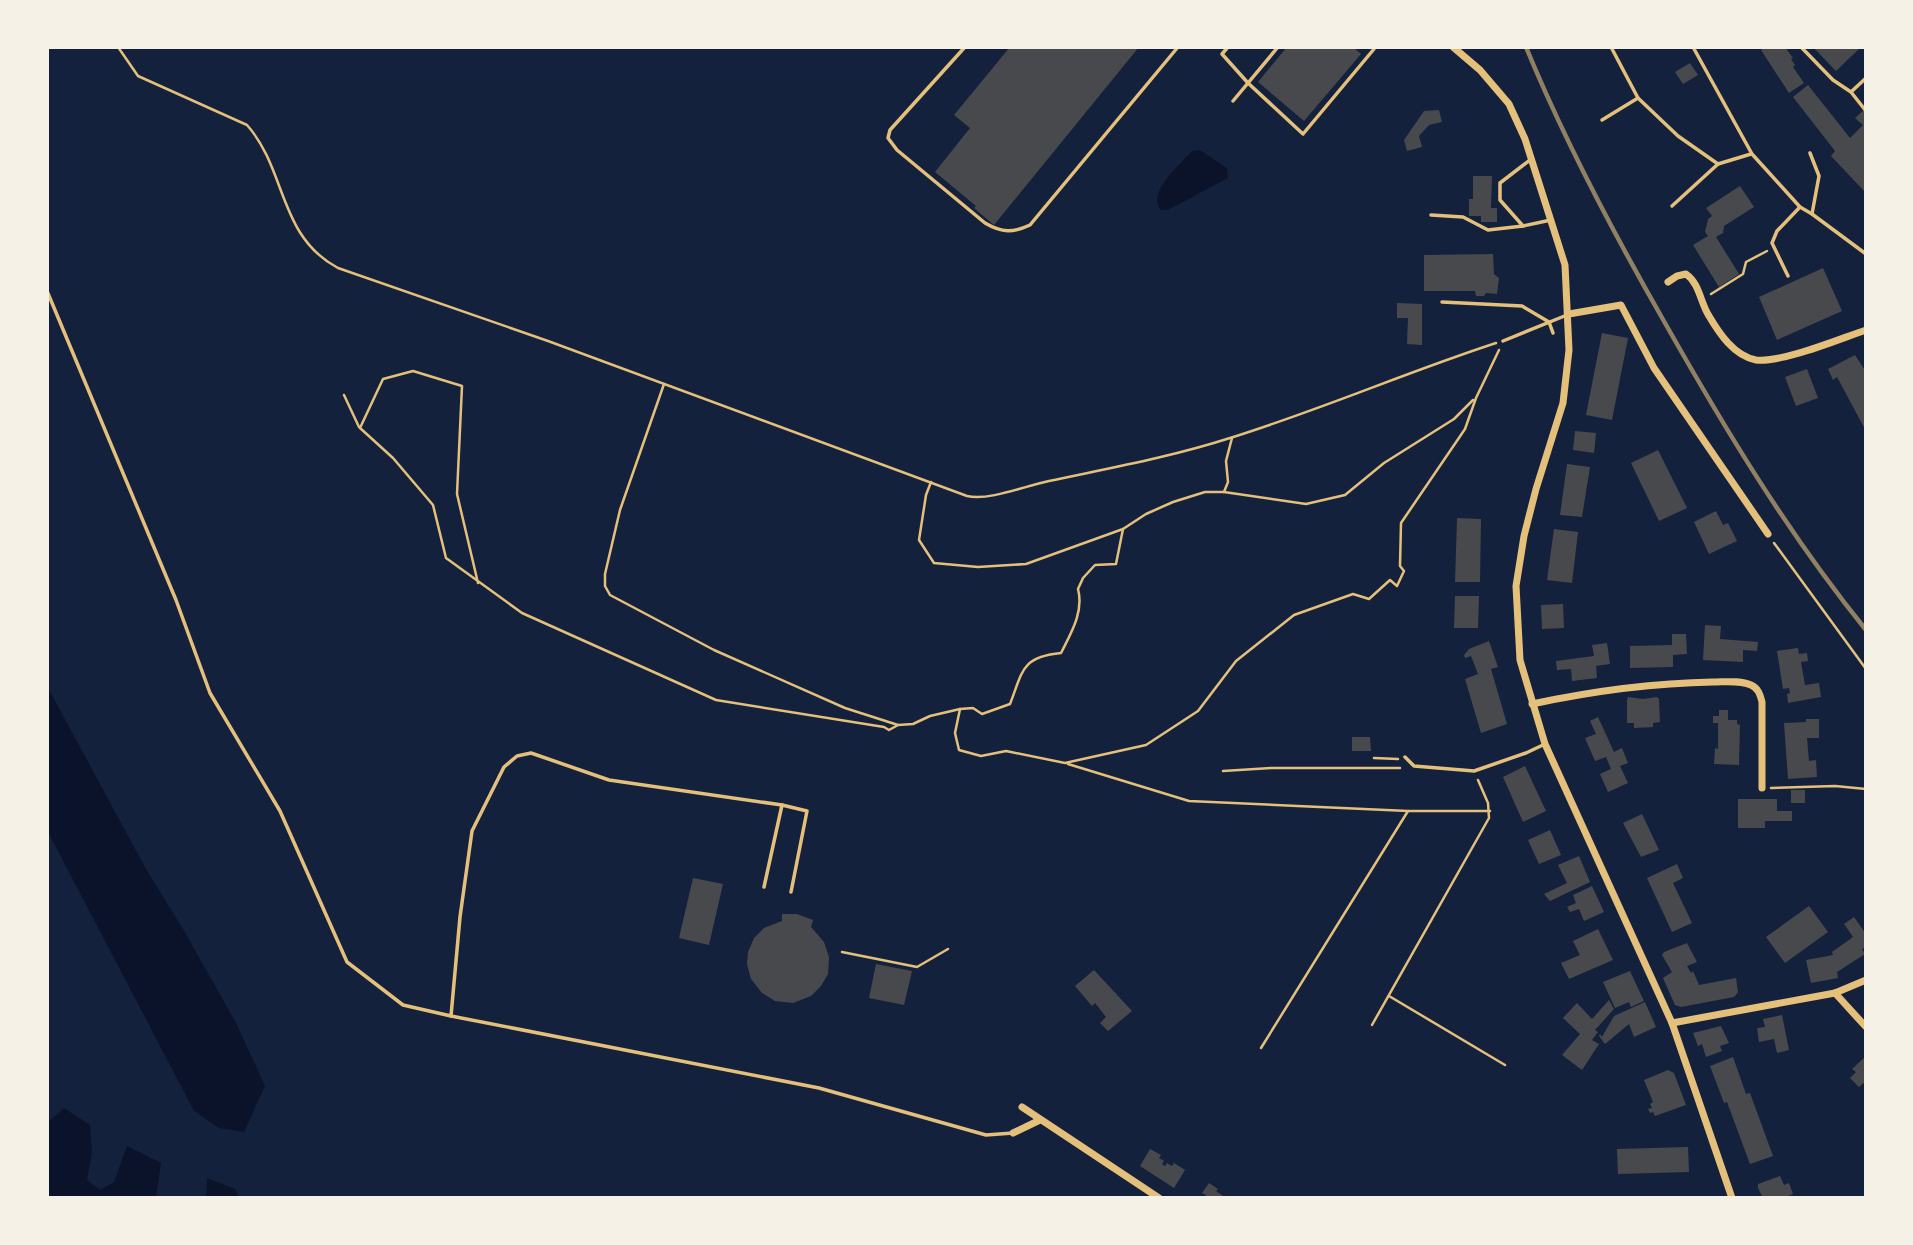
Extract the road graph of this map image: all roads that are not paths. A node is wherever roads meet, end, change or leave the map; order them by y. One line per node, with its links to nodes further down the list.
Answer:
1 (965, 47): 2 (lane)
2 (1178, 47)
3 (1228, 47): 11 (lane)
4 (1278, 47): 11 (lane)
5 (1372, 47): 11 (lane)
6 (1453, 47): 19 (street)
7 (1611, 47): 13 (lane)
8 (1693, 47): 18 (lane)
9 (1801, 47): 12 (lane)
10 (1866, 78): 12 (lane)
11 (1248, 83): 14 (lane)
12 (1851, 92): 15 (lane)
13 (1638, 98): 16 (lane); 20 (lane)
14 (1233, 101)
15 (1866, 111)
16 (1602, 120)
17 (1810, 153): 23 (lane)
18 (1752, 154): 20 (lane); 22 (lane)
19 (1532, 159): 25 (street); 26 (lane)
20 (1717, 164): 21 (lane)
21 (1672, 206)
22 (1800, 208): 23 (lane); 28 (lane)
23 (1812, 214): 27 (lane)
24 (1431, 215): 26 (lane)
25 (1552, 219): 26 (lane); 32 (street)
26 (1523, 226)
27 (1866, 254)
28 (1788, 276)
29 (1668, 282): 34 (street)
30 (47, 291): 47 (lane)
31 (1442, 302): 33 (lane)
32 (1569, 314): 33 (lane); 37 (street); 38 (street)
33 (1549, 322): 35 (lane); 36 (lane)
34 (1866, 330)
35 (1553, 333)
36 (1503, 341)
37 (1768, 534)
38 (1532, 705): 39 (street); 41 (street)
39 (1545, 744): 40 (lane); 48 (street)
40 (1407, 758)
41 (1762, 788)
42 (782, 805): 43 (lane); 44 (lane); 47 (lane)
43 (764, 887)
44 (791, 892)
45 (1866, 980): 46 (street)
46 (1835, 993): 48 (street); 49 (street)
47 (451, 1016): 52 (lane)
48 (1672, 1023): 54 (street)
49 (1866, 1027)
50 (1022, 1107): 51 (street)
51 (1040, 1120): 52 (street); 53 (street)
52 (1013, 1133)
53 (1159, 1198)
54 (1732, 1198)

